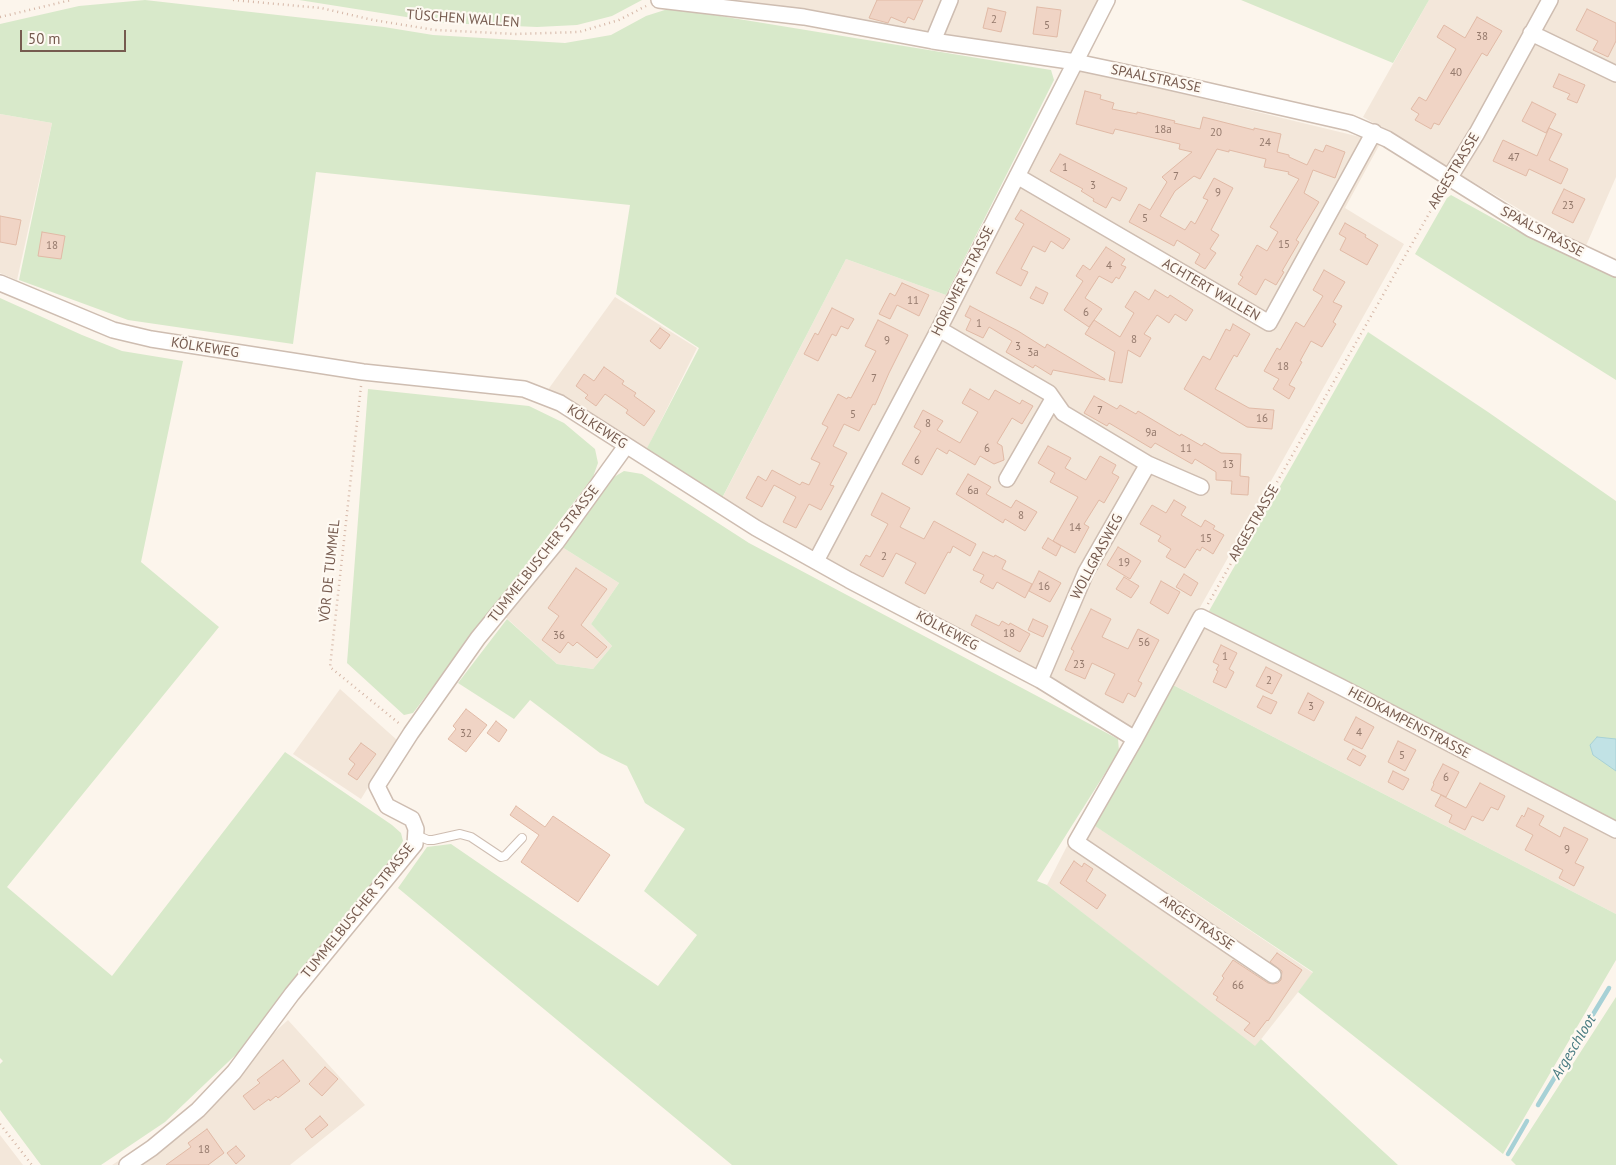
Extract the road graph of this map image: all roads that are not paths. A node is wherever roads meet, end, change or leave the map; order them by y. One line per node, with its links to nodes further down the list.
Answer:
1 (950, 0): 6 (street)
2 (1107, 0): 7 (street, HORUMER STRASSE)
3 (1550, 0): 5 (street, ARGESTRASSE)
4 (654, 2): 6 (street, SPAALSTRASSE)
5 (1531, 33): 8 (street); 11 (street, ARGESTRASSE)
6 (933, 41): 7 (street, SPAALSTRASSE)
7 (1076, 62): 9 (street, SPAALSTRASSE); 10 (street, HORUMER STRASSE)
8 (1616, 74)
9 (1374, 132): 10 (street, ACHTERT WALLEN); 11 (street, SPAALSTRASSE)
10 (1017, 176): 14 (street, HORUMER STRASSE)
11 (1450, 177): 12 (street, SPAALSTRASSE)
12 (1616, 268)
13 (0, 283): 16 (street, KÖLKEWEG)
14 (939, 328): 15 (street); 20 (street, HORUMER STRASSE)
15 (1053, 399): 17 (street); 18 (street)
16 (626, 446): 20 (street, KÖLKEWEG); 25 (street, TUMMELBUSCHER STRASSE)
17 (1148, 464): 19 (street); 22 (street, WOLLGRASWEG)
18 (1007, 479)
19 (1201, 487)
20 (816, 561): 22 (street, KÖLKEWEG)
21 (1201, 616): 23 (street, ARGESTRASSE); 24 (street, HEIDKAMPENSTRASSE)
22 (1040, 680): 23 (street, KÖLKEWEG)
23 (1134, 739): 27 (street, ARGESTRASSE)
24 (1616, 830)
25 (416, 835): 26 (lane); 28 (street, TUMMELBUSCHER STRASSE)
26 (522, 838)
27 (1272, 975)
28 (127, 1165)

